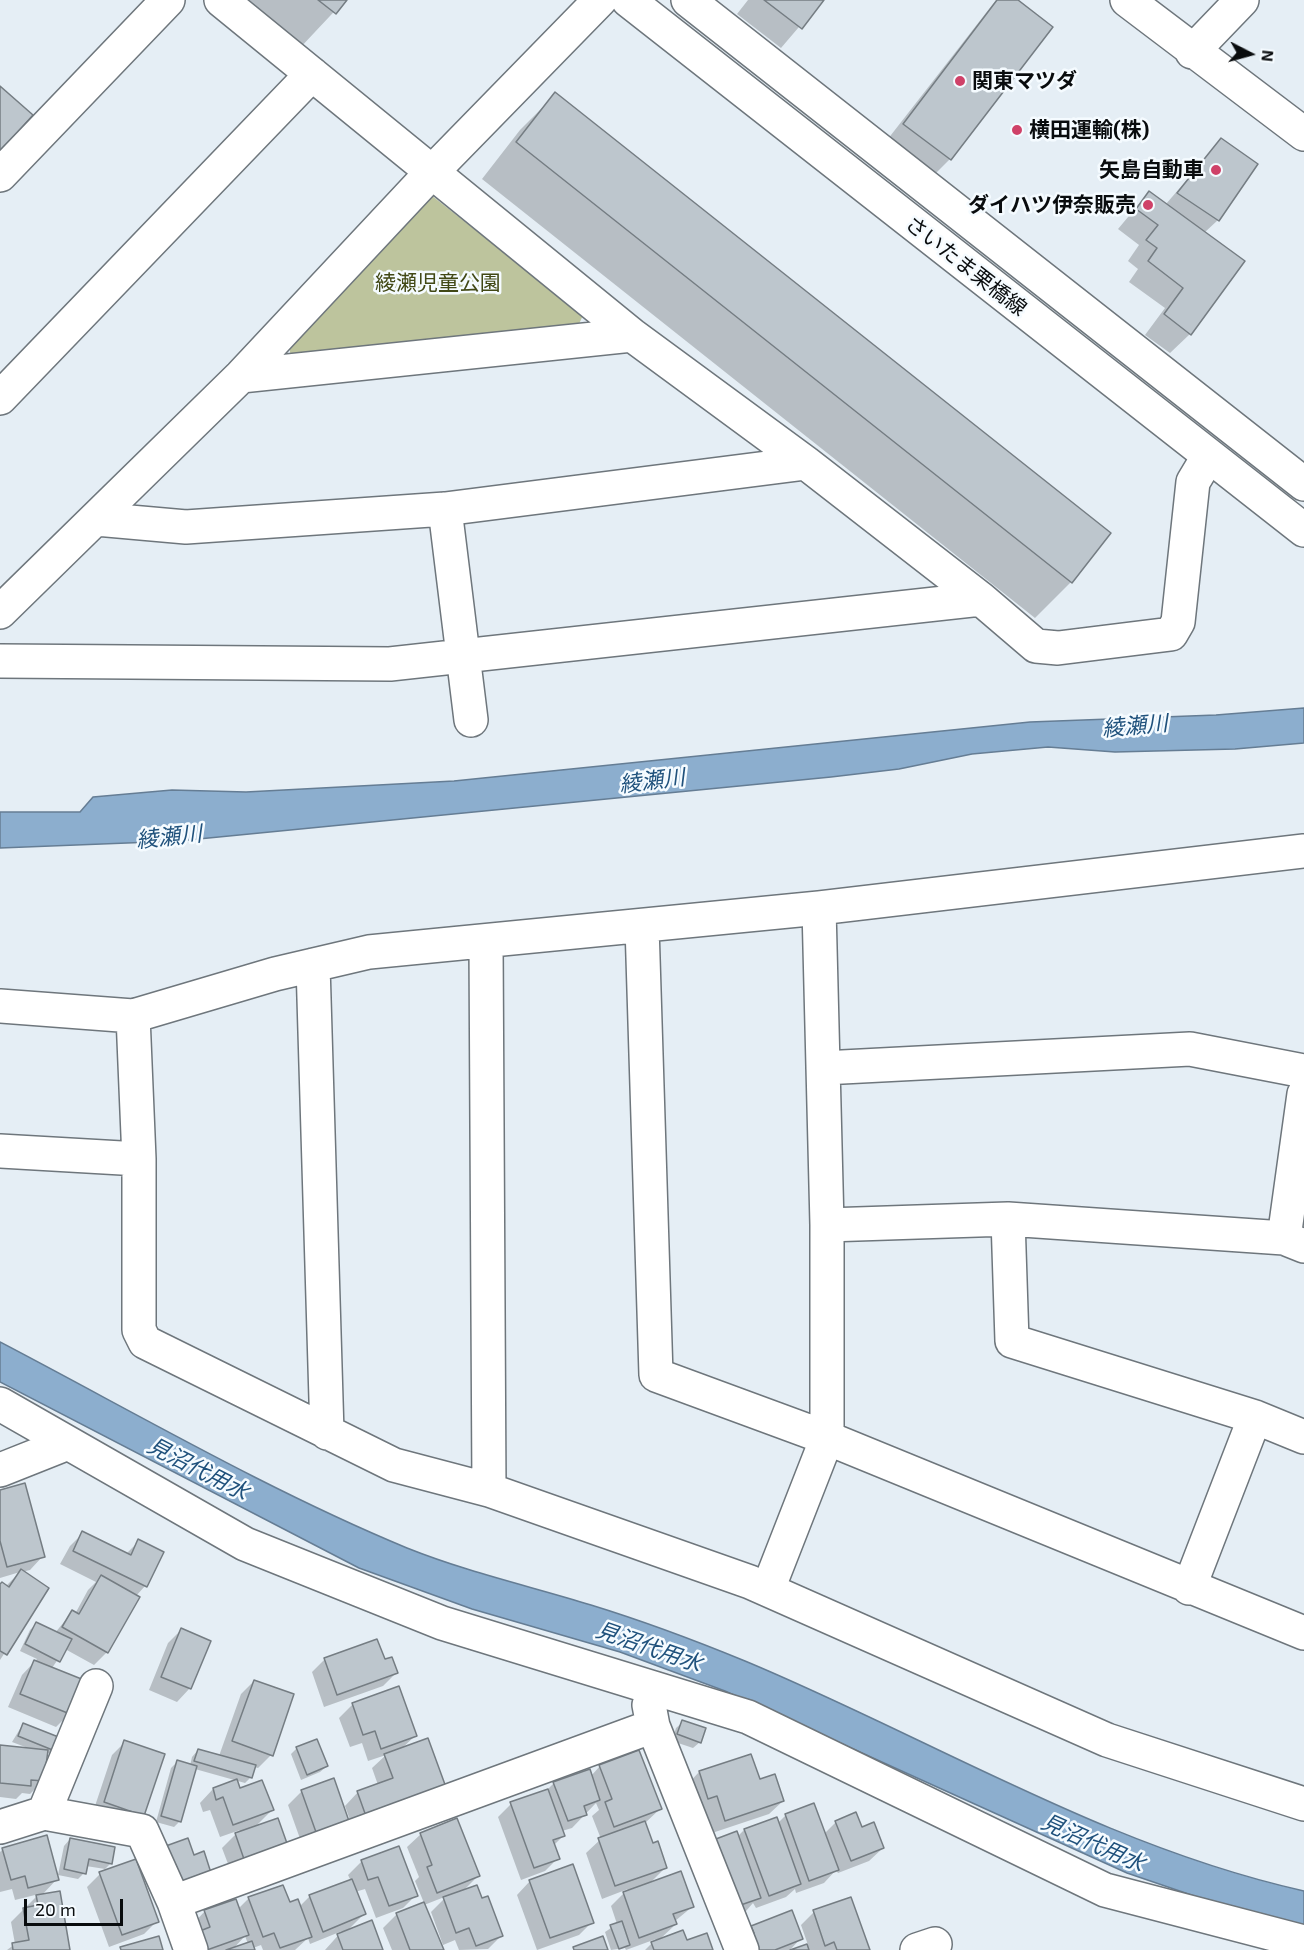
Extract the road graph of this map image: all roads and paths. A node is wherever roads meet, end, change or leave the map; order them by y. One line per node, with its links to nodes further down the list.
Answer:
1 (168, 0): 12 (street)
2 (221, 0): 9 (street)
3 (600, 0): 11 (street)
4 (628, 0): 16 (street, さいたま栗橋線)
5 (688, 0): 18 (street, さいたま栗橋線)
6 (1127, 0): 8 (street)
7 (1242, 0): 8 (street)
8 (1192, 52): 10 (street)
9 (312, 75): 11 (street); 15 (street)
10 (1304, 134)
11 (432, 172): 13 (street); 14 (street)
12 (0, 175)
13 (632, 335): 14 (street); 17 (street)
14 (241, 376): 20 (street)
15 (0, 398)
16 (1208, 457): 21 (street, さいたま栗橋線); 22 (street)
17 (807, 464): 19 (street); 22 (street)
18 (1304, 484)
19 (446, 509): 20 (street); 24 (street)
20 (96, 519): 23 (street)
21 (1304, 530)
22 (981, 599): 24 (street)
23 (0, 612)
24 (463, 656): 25 (street); 26 (street)
25 (0, 661)
26 (471, 720)
27 (1304, 851): 28 (street)
28 (819, 908): 29 (street); 34 (street)
29 (642, 926): 30 (street); 46 (street)
30 (486, 942): 31 (street); 49 (street)
31 (313, 965): 33 (street); 44 (street)
32 (0, 1006): 33 (street)
33 (133, 1016): 38 (street)
34 (823, 1068): 35 (street); 40 (street)
35 (1304, 1071)
36 (1304, 1094): 41 (street)
37 (0, 1151): 38 (street)
38 (139, 1159): 44 (street)
39 (1008, 1219): 40 (street); 41 (street); 43 (street)
40 (827, 1225): 46 (street)
41 (1294, 1242)
42 (0, 1404): 47 (street)
43 (1255, 1417): 45 (street); 50 (street)
44 (327, 1433): 49 (street)
45 (1304, 1437)
46 (827, 1438): 50 (street); 51 (street)
47 (68, 1443): 48 (street); 53 (street)
48 (0, 1470)
49 (489, 1490): 51 (street)
50 (1189, 1588): 52 (street)
51 (768, 1589): 56 (street)
52 (1304, 1633)
53 (645, 1685): 55 (street); 60 (street)
54 (96, 1686): 57 (street)
55 (653, 1726): 59 (street); 62 (street)
56 (1304, 1804)
57 (45, 1812): 58 (street); 59 (street)
58 (0, 1827)
59 (174, 1902): 61 (street)
60 (1304, 1942)
61 (191, 1950)
62 (742, 1950)

